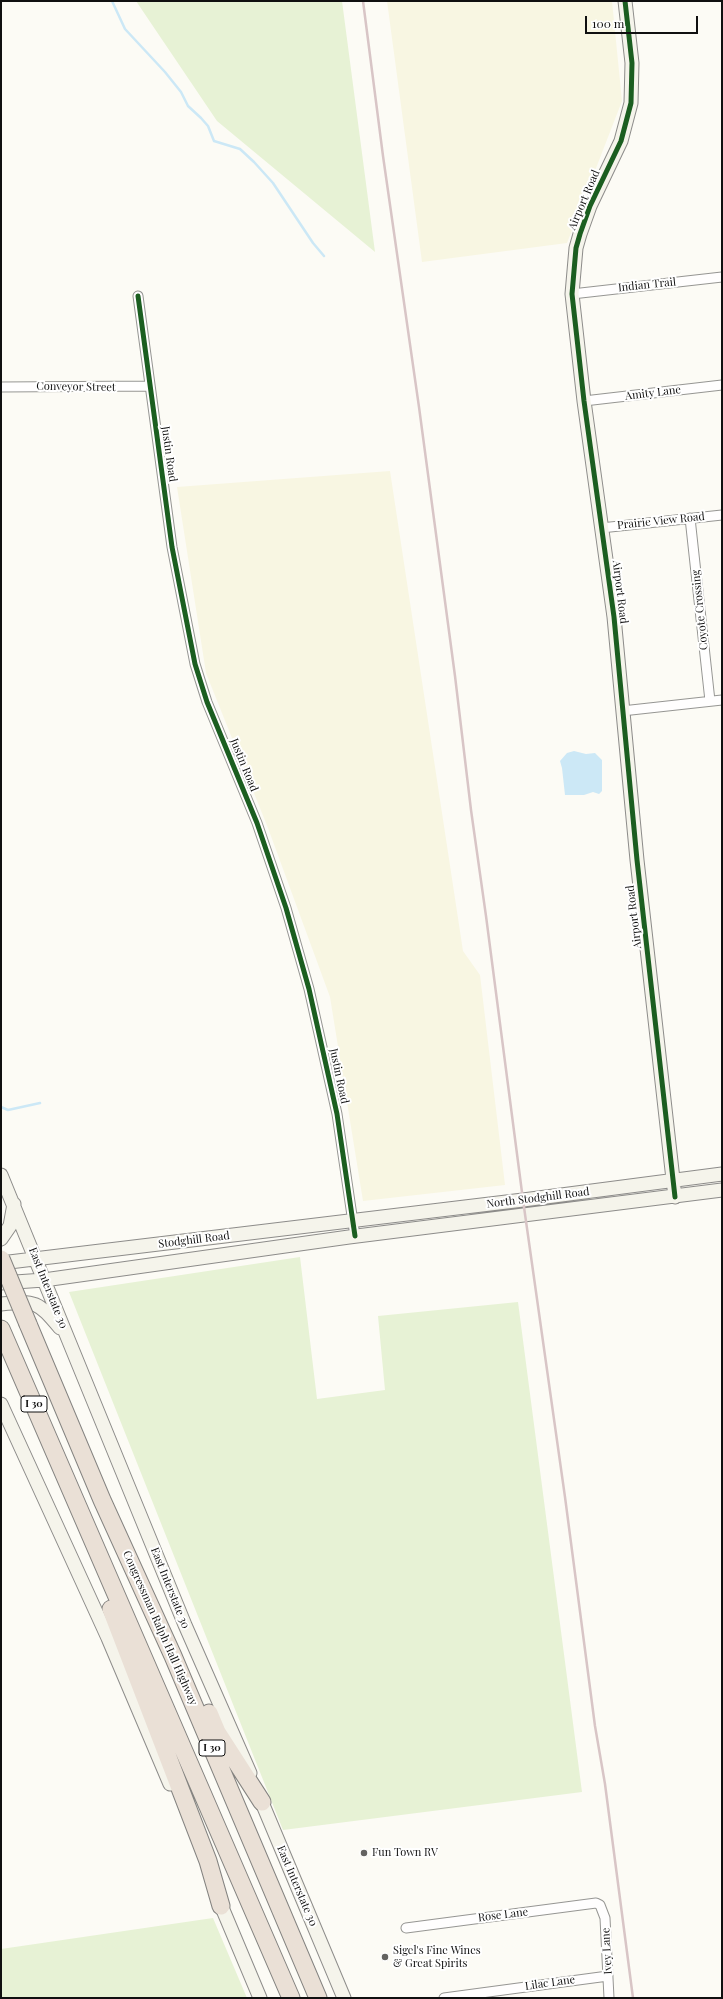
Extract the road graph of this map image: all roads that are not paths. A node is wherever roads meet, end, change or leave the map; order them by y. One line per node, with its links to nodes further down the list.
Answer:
1 (625, 1): 3 (main road, Airport Road)
2 (722, 277): 3 (street, Indian Trail)
3 (572, 294): 8 (main road, Airport Road)
4 (138, 296): 6 (street, Justin Road)
5 (722, 385): 8 (street, Amity Lane)
6 (150, 386): 7 (street, Conveyor Street); 21 (street, Justin Road)
7 (1, 387)
8 (584, 401): 11 (main road, Airport Road)
9 (722, 515): 10 (street, Prairie View Road)
10 (690, 518): 11 (street, Prairie View Road); 13 (street, Coyote Crossing)
11 (601, 528): 14 (main road, Airport Road)
12 (722, 700): 13 (street)
13 (710, 701): 14 (street)
14 (622, 711): 17 (main road, Airport Road)
15 (722, 1174): 17 (main road, North Stodghill Road)
16 (1, 1175): 20 (main road, East Interstate 30)
17 (674, 1180): 19 (main road, Airport Road); 21 (main road, North Stodghill Road)
18 (722, 1190): 19 (main road, North Stodghill Road)
19 (675, 1197): 22 (main road, North Stodghill Road)
20 (14, 1204): 23 (main road); 25 (main road, East Interstate 30)
21 (353, 1220): 22 (street, Justin Road); 25 (main road, Stodghill Road)
22 (355, 1236): 27 (main road, Stodghill Road)
23 (1, 1239)
24 (1, 1259): 34 (highway, Congressman Ralph Hall Highway / I 30, bridge)
25 (35, 1259): 26 (main road, Stodghill Road); 27 (main road, East Interstate 30)
26 (1, 1263)
27 (44, 1280): 28 (main road, Stodghill Road); 31 (main road, East Interstate 30)
28 (1, 1283)
29 (1, 1304): 31 (main road)
30 (2, 1331): 33 (highway, I 30)
31 (67, 1335): 35 (main road, East Interstate 30)
32 (1, 1404): 37 (main road)
33 (64, 1475): 37 (highway); 41 (highway, I 30)
34 (102, 1500): 35 (highway); 42 (highway, Congressman Ralph Hall Highway / I 30)
35 (262, 1802): 43 (main road, East Interstate 30)
36 (600, 1905): 38 (street, Rose Lane); 39 (street, Ivey Lane)
37 (221, 1906): 40 (main road)
38 (406, 1928)
39 (608, 1976): 44 (street, Lilac Lane); 45 (street, Ivey Lane)
40 (260, 1998)
41 (291, 1998)
42 (318, 1998)
43 (344, 1998)
44 (444, 1998)
45 (609, 1998)

